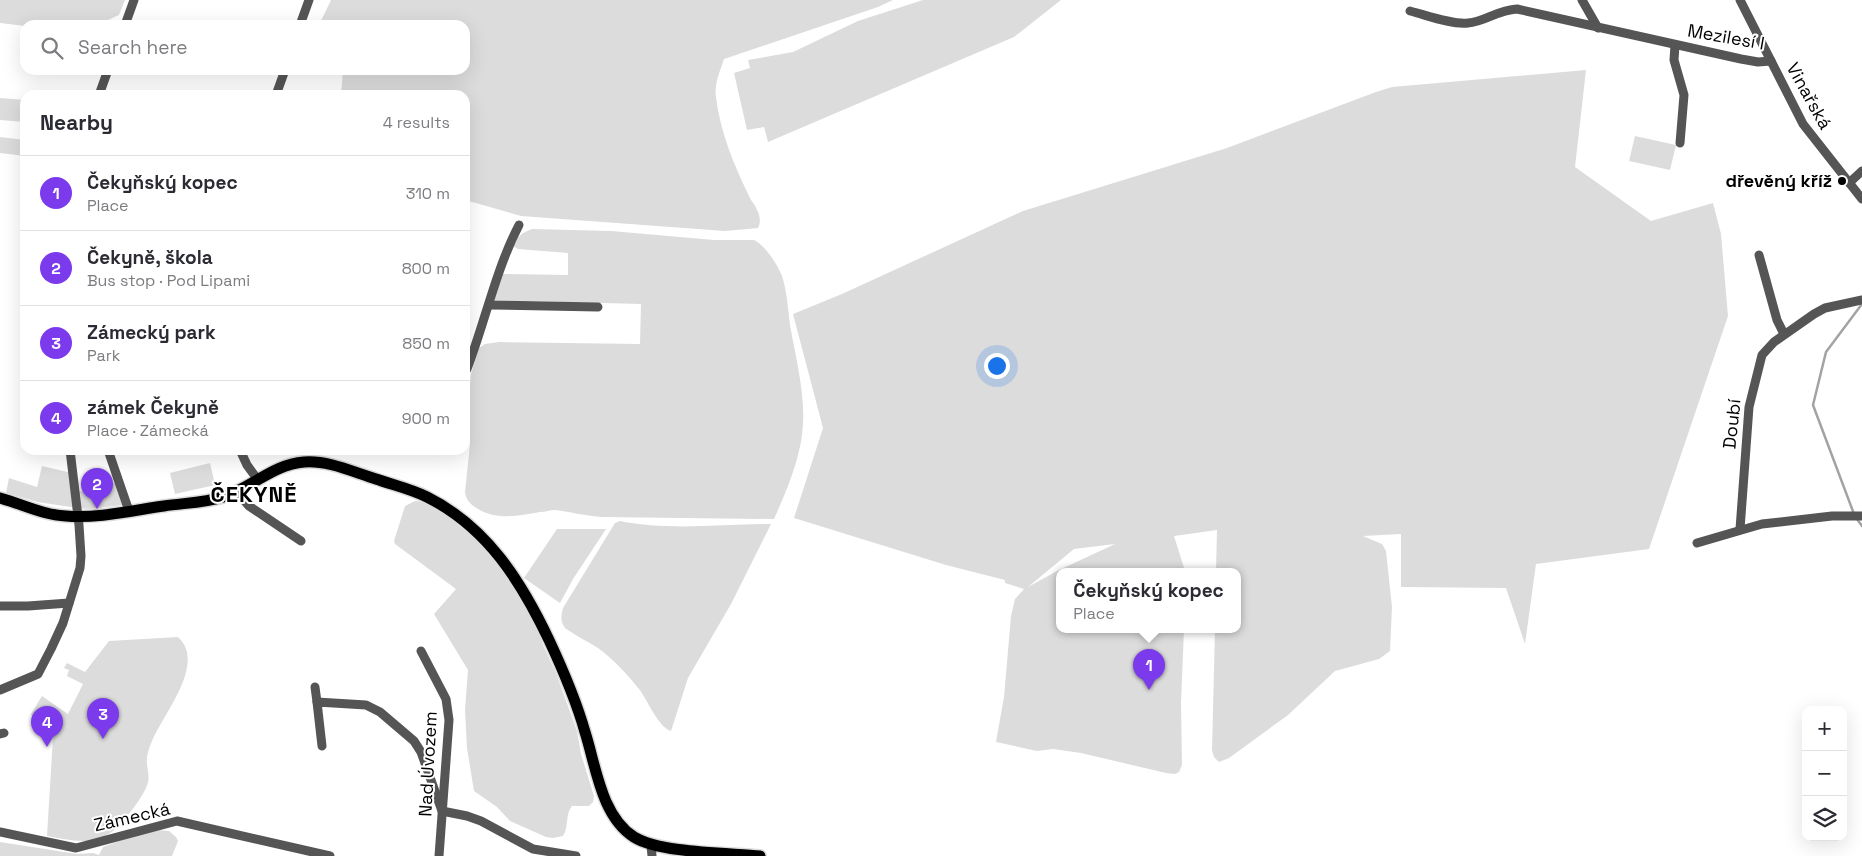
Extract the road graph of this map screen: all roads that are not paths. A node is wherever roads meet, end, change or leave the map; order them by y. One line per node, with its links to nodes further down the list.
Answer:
1 (134, 0): 6 (street)
2 (309, 0): 7 (street)
3 (1582, 0): 8 (street)
4 (1740, 0): 10 (street, Vinařská)
5 (1410, 11): 8 (street, Mezilesí I)
6 (127, 20)
7 (302, 20)
8 (1598, 28): 9 (street, Mezilesí I)
9 (1675, 45): 10 (street, Mezilesí I); 15 (street, Mezilesí I)
10 (1771, 62): 17 (street, Vinařská)
11 (106, 75): 13 (street)
12 (282, 75): 14 (street)
13 (101, 90)
14 (278, 90)
15 (1680, 143)
16 (1862, 171): 17 (street)
17 (1849, 184): 18 (street, Vinařská)
18 (1862, 199)
19 (518, 225): 22 (street)
20 (1759, 254): 24 (street)
21 (1862, 300): 24 (street, Doubí)
22 (490, 305): 23 (street); 25 (street)
23 (598, 307)
24 (1784, 334): 35 (street, Doubí)
25 (470, 361)
26 (71, 455): 34 (street)
27 (110, 455): 32 (street)
28 (242, 455): 29 (street)
29 (258, 480): 30 (main road); 47 (main road)
30 (236, 491): 32 (main road); 36 (street)
31 (0, 498): 34 (main road)
32 (128, 511): 34 (main road)
33 (1862, 516): 35 (street)
34 (78, 517): 38 (street)
35 (1740, 529): 37 (street)
36 (301, 541)
37 (1697, 543)
38 (69, 603): 39 (street); 42 (street)
39 (0, 606)
40 (421, 651): 45 (street, Nad Úvozem)
41 (314, 687): 43 (street)
42 (0, 690)
43 (317, 702): 44 (street); 45 (street)
44 (322, 746)
45 (442, 811): 49 (street, Nad Úvozem); 50 (street)
46 (0, 832): 48 (street, Zámecká)
47 (651, 850): 51 (main road)
48 (330, 856)
49 (438, 856)
50 (576, 856)
51 (760, 856)

